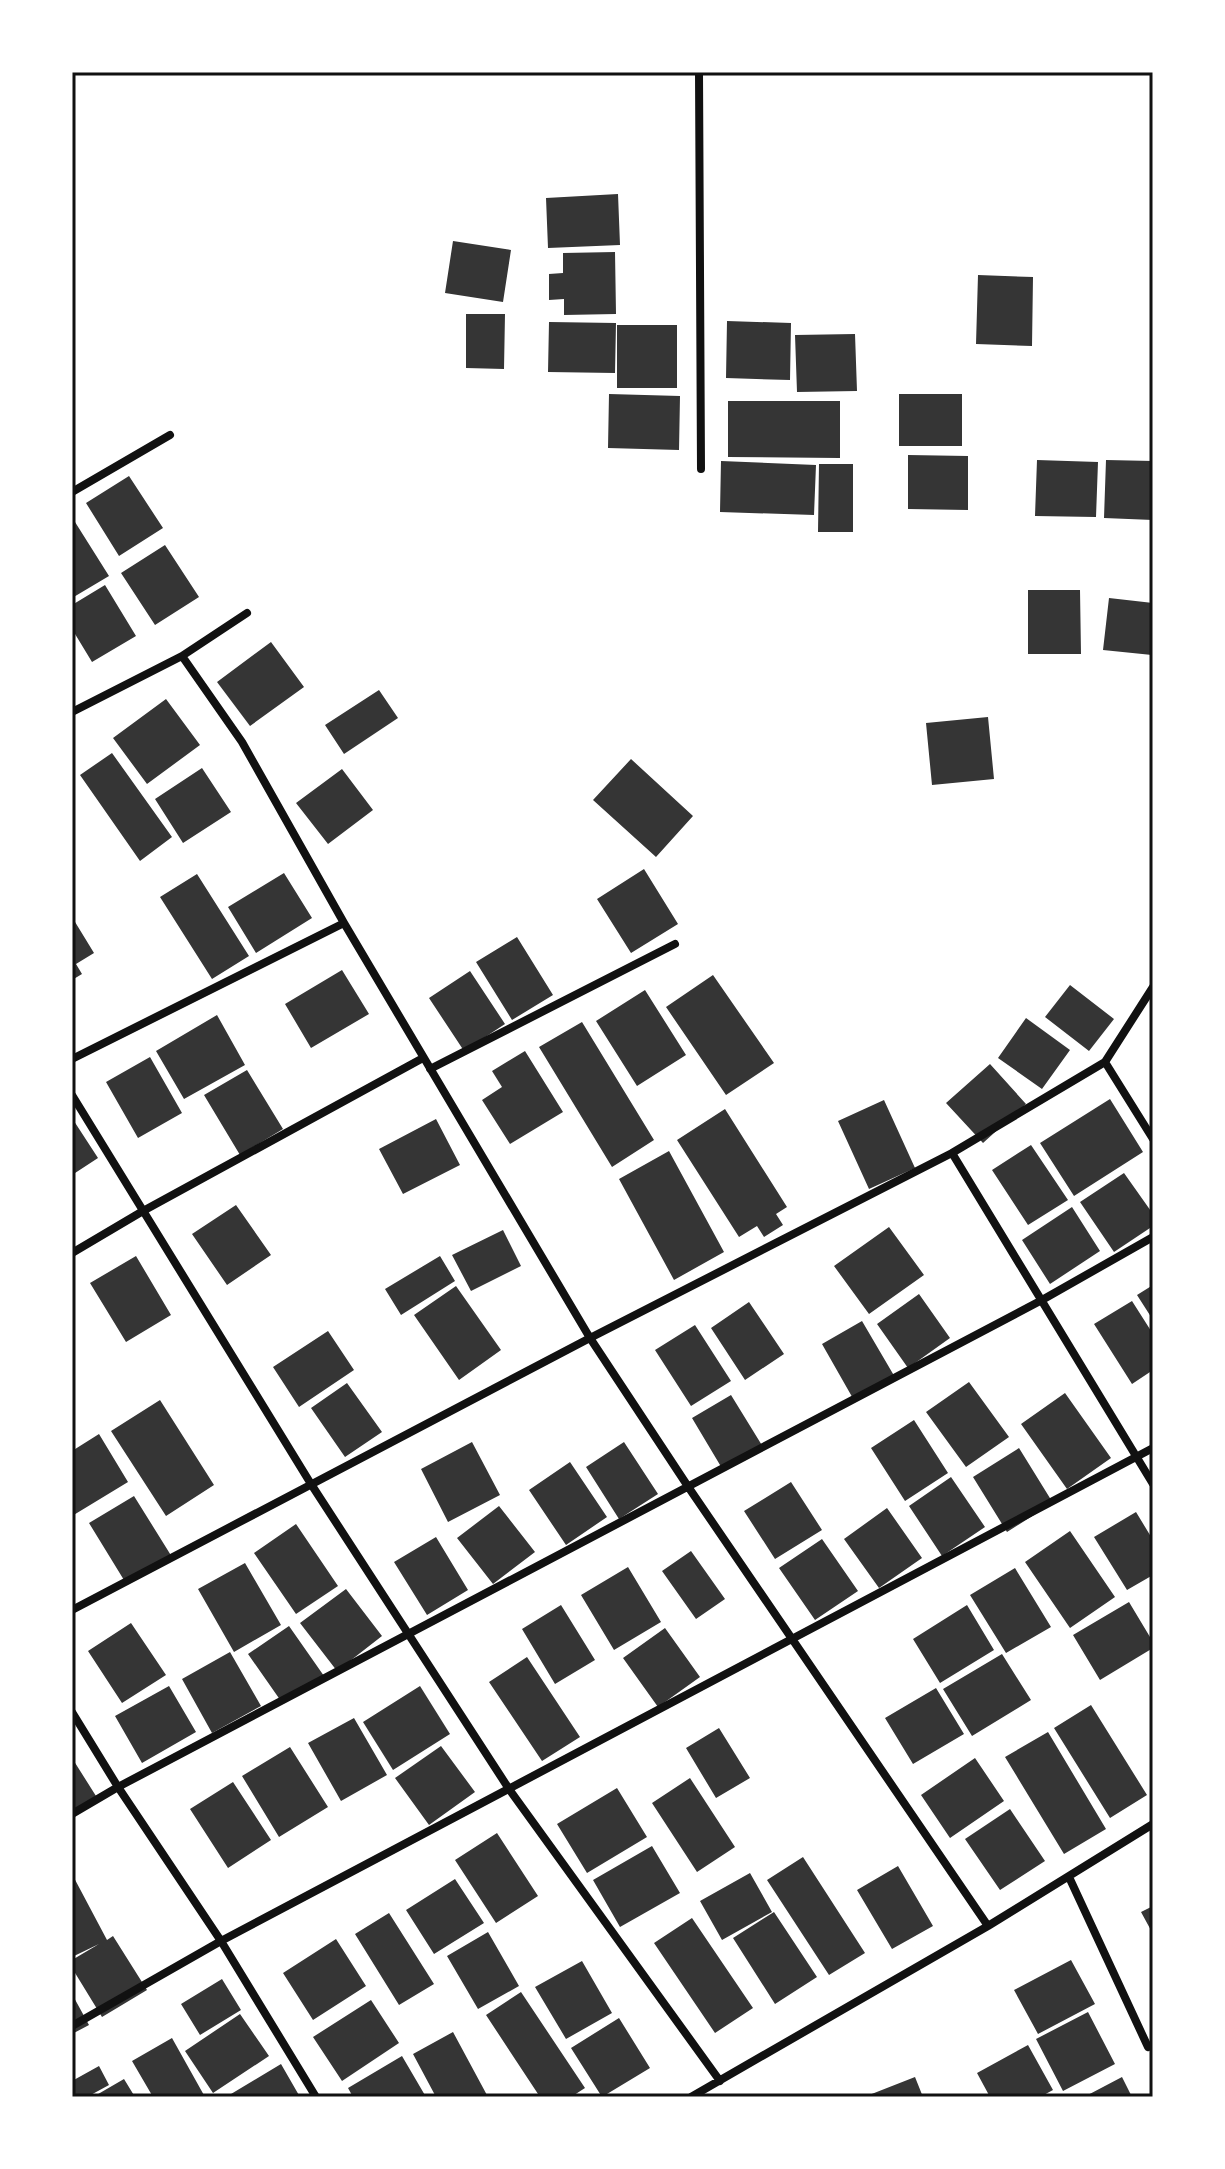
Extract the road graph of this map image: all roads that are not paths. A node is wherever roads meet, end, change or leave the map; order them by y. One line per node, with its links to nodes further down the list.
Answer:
1 (699, 72): 3 (street)
2 (170, 435): 4 (street)
3 (701, 469)
4 (72, 492)
5 (247, 613): 6 (street)
6 (182, 656): 7 (street); 8 (street)
7 (72, 712)
8 (344, 923): 11 (street); 12 (street)
9 (675, 944): 14 (street)
10 (1153, 987): 13 (street)
11 (423, 1058): 14 (street); 18 (street)
12 (72, 1059)
13 (1105, 1062): 16 (street); 17 (street)
14 (430, 1069): 22 (street)
15 (72, 1095): 18 (street)
16 (1153, 1139)
17 (952, 1153): 21 (street); 22 (street)
18 (143, 1211): 20 (street); 25 (street)
19 (1153, 1237): 21 (street)
20 (72, 1253)
21 (1042, 1300): 24 (street); 27 (street)
22 (590, 1338): 25 (street); 27 (street)
23 (1153, 1448): 24 (street)
24 (1136, 1456): 26 (street); 30 (street)
25 (311, 1484): 28 (street); 29 (street)
26 (1153, 1484)
27 (689, 1488): 29 (street); 30 (street)
28 (72, 1610)
29 (410, 1633): 32 (street); 33 (street)
30 (791, 1639): 33 (street); 37 (street)
31 (72, 1712): 32 (street)
32 (118, 1787): 34 (street); 38 (street)
33 (509, 1789): 38 (street); 41 (street)
34 (72, 1814)
35 (1153, 1824): 36 (street)
36 (1069, 1877): 37 (street); 40 (street)
37 (988, 1926): 41 (street)
38 (221, 1941): 39 (street); 42 (street)
39 (72, 2026)
40 (1148, 2047)
41 (720, 2081): 43 (street)
42 (316, 2097)
43 (691, 2097)

